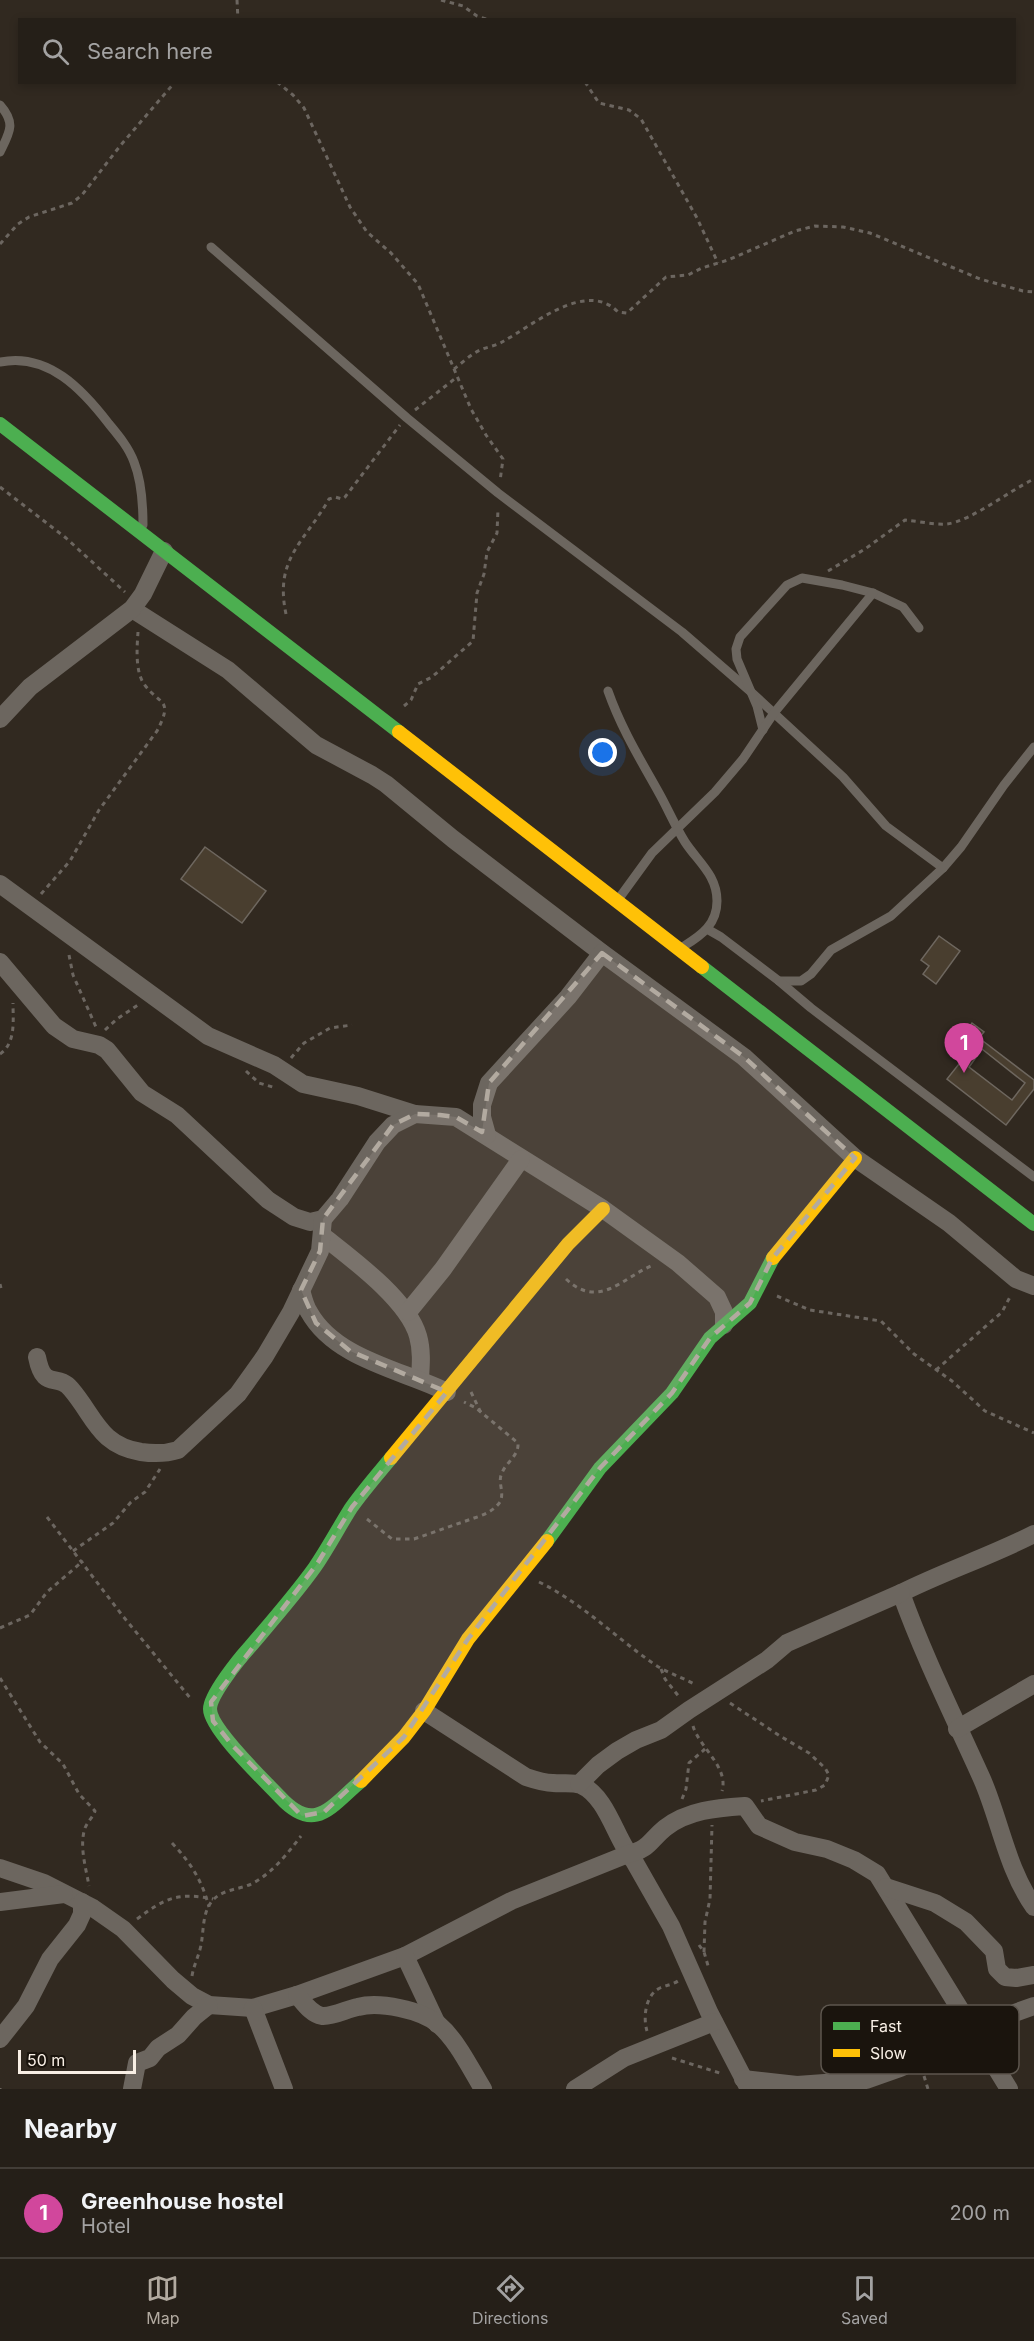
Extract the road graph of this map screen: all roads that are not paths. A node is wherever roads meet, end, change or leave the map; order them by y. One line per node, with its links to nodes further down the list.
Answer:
1 (0, 105): 2 (lane)
2 (0, 152)
3 (211, 247): 12 (lane)
4 (0, 362): 6 (lane)
5 (0, 424): 6 (main road)
6 (143, 535): 7 (main road)
7 (164, 552): 9 (street); 20 (main road)
8 (873, 593): 10 (lane); 12 (lane); 13 (lane)
9 (136, 611): 14 (street); 23 (street)
10 (919, 628)
11 (608, 691): 17 (lane)
12 (750, 691): 13 (lane); 15 (lane)
13 (774, 713): 15 (lane); 18 (lane)
14 (0, 719)
15 (763, 730): 17 (lane)
16 (1034, 747): 18 (lane)
17 (677, 828): 20 (lane); 21 (lane)
18 (943, 868): 25 (lane)
19 (0, 884): 27 (street)
20 (617, 901): 22 (main road)
21 (707, 930): 22 (lane); 25 (lane)
22 (680, 949): 34 (main road)
23 (602, 953): 26 (street); 30 (street)
24 (0, 962): 35 (street)
25 (779, 981): 32 (lane)
26 (489, 1083): 28 (street); 29 (street)
27 (415, 1114): 28 (street); 35 (street)
28 (456, 1117): 29 (street)
29 (487, 1136): 31 (street)
30 (855, 1158): 36 (street); 39 (main road)
31 (521, 1159): 33 (street); 38 (street)
32 (1034, 1177)
33 (603, 1209): 39 (street); 42 (main road)
34 (1034, 1224)
35 (323, 1228): 37 (street); 38 (street)
36 (1034, 1286)
37 (301, 1290): 40 (street); 41 (street)
38 (408, 1312): 41 (street)
39 (724, 1325): 46 (main road)
40 (37, 1357)
41 (420, 1378): 42 (street)
42 (447, 1392): 46 (main road)
43 (1034, 1534): 44 (street)
44 (901, 1593): 47 (street); 48 (street)
45 (1034, 1684): 47 (street)
46 (424, 1711): 48 (street)
47 (957, 1729): 54 (street)
48 (579, 1784): 49 (street)
49 (628, 1854): 51 (street); 55 (street); 63 (street)
50 (0, 1868): 52 (street)
51 (886, 1887): 56 (street); 59 (street)
52 (80, 1901): 53 (street); 58 (street); 65 (street)
53 (0, 1902)
54 (1033, 1903)
55 (405, 1956): 57 (street); 64 (street)
56 (1034, 1975)
57 (297, 1995): 61 (street); 64 (street)
58 (209, 2005): 61 (street); 69 (street)
59 (957, 2005)
60 (1034, 2006): 62 (street)
61 (253, 2008): 70 (street)
62 (1019, 2011)
63 (714, 2022): 68 (street); 72 (street)
64 (437, 2024): 71 (street)
65 (0, 2038)
66 (883, 2074): 68 (street)
67 (1000, 2074): 73 (street)
68 (746, 2084)
69 (132, 2089)
70 (284, 2089)
71 (483, 2089)
72 (575, 2089)
73 (1009, 2089)

